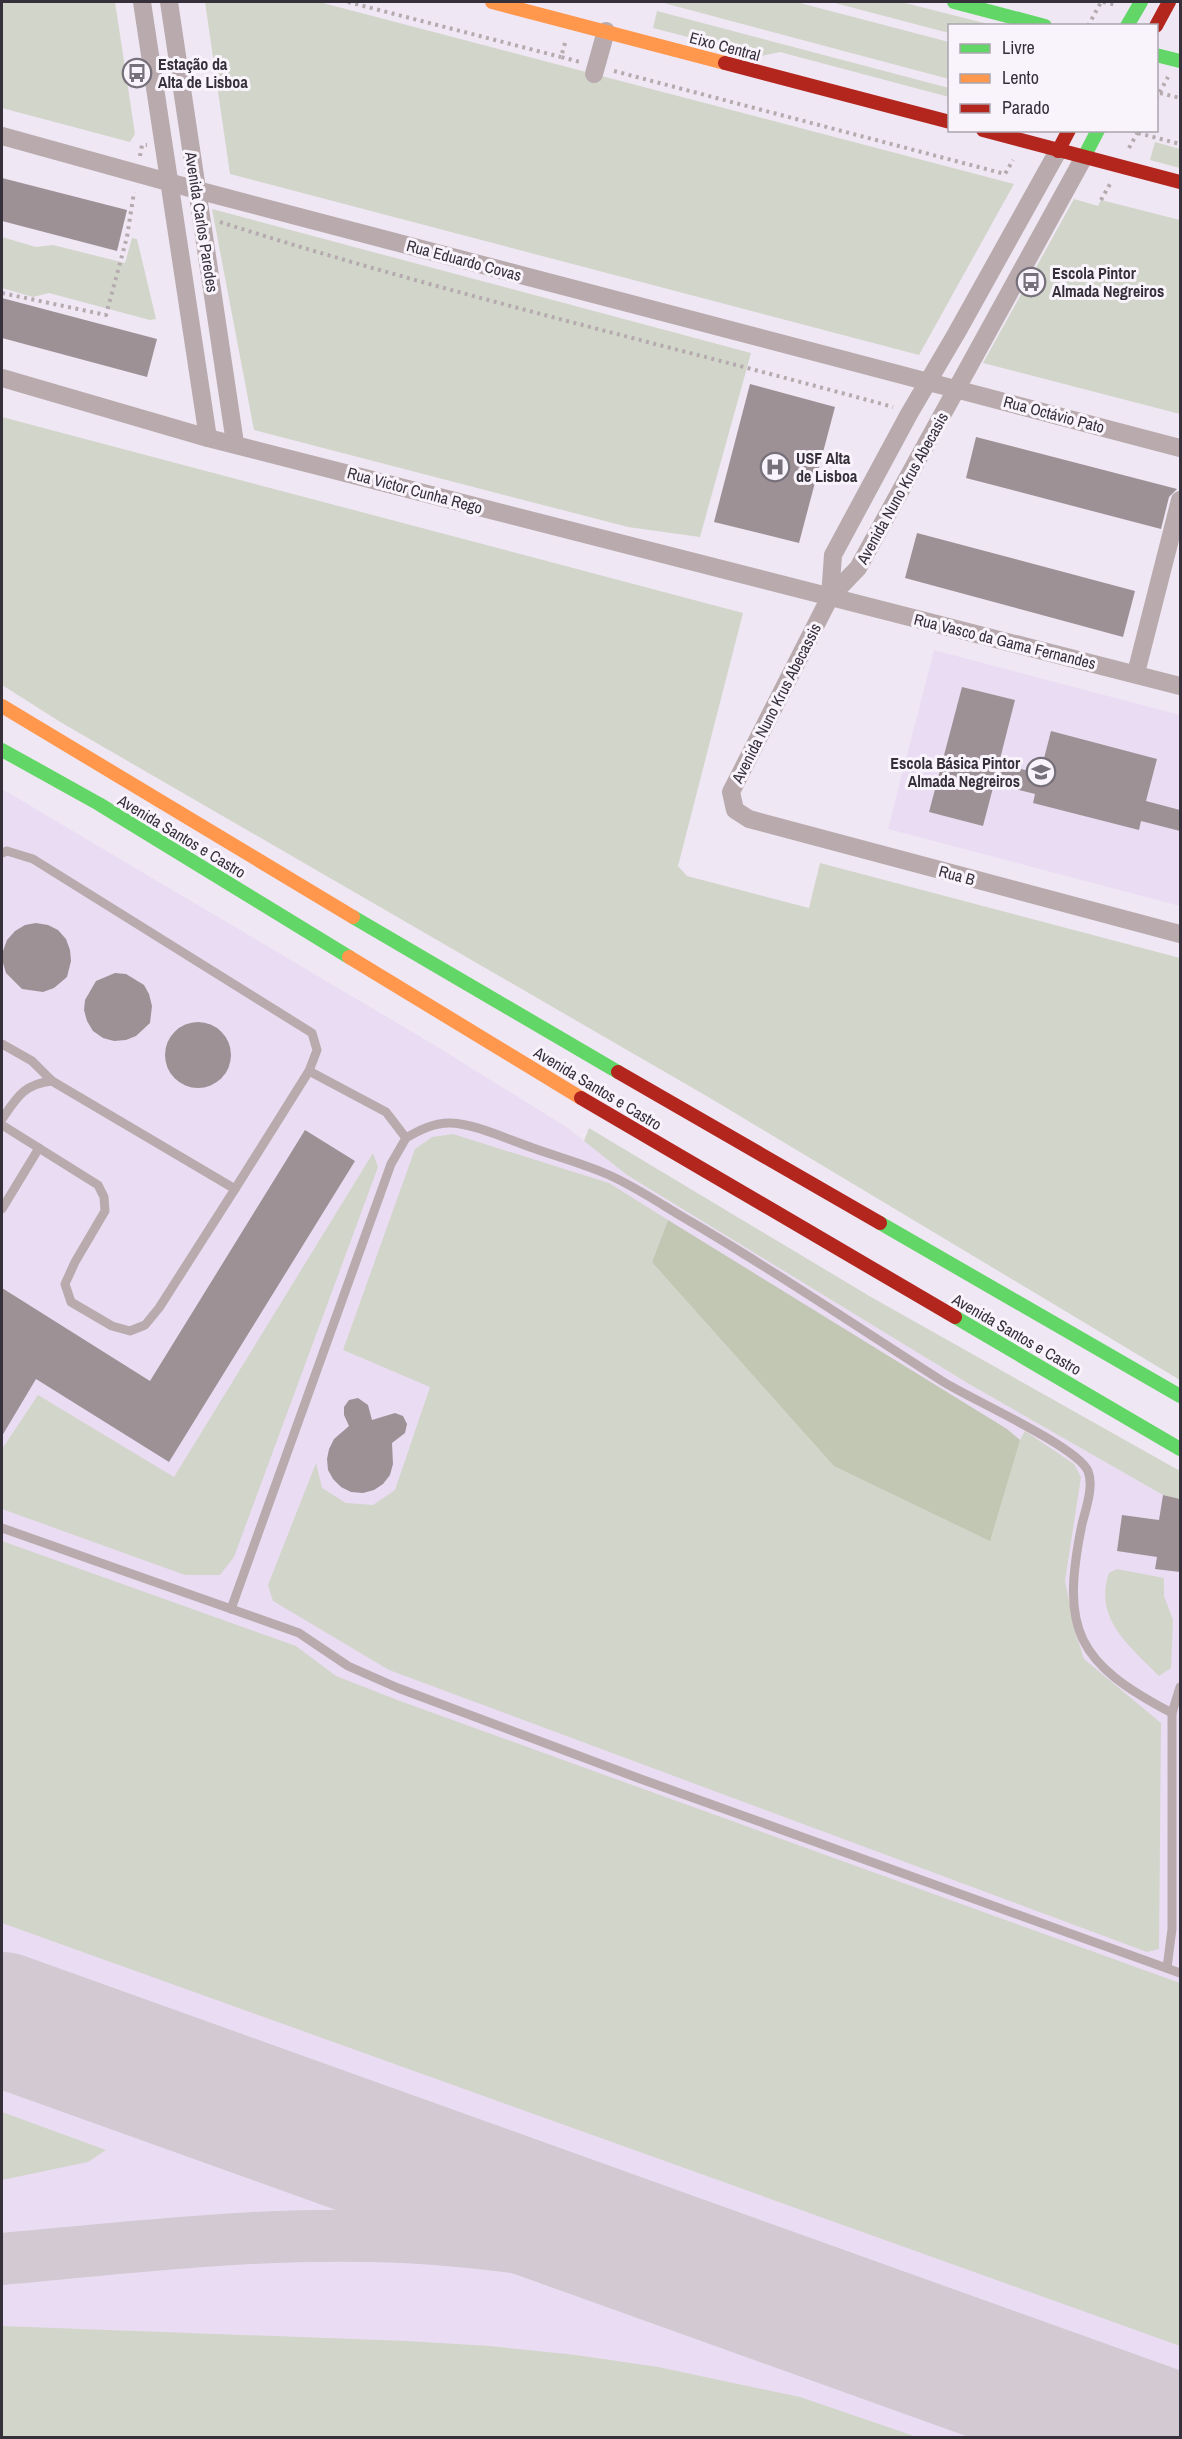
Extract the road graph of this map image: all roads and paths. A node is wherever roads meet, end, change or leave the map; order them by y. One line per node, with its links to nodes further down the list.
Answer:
1 (142, 2): 27 (street, Avenida Carlos Paredes)
2 (169, 2): 35 (street, Avenida Carlos Paredes)
3 (348, 2): 15 (path)
4 (492, 2): 13 (main road, Eixo Central)
5 (954, 2): 9 (main road)
6 (1101, 2): 10 (path)
7 (1141, 2): 11 (main road)
8 (1170, 2): 12 (main road)
9 (1037, 24)
10 (1089, 24)
11 (1128, 24)
12 (1157, 24)
13 (606, 31): 18 (street); 21 (main road, Eixo Central)
14 (1158, 56): 16 (main road)
15 (561, 57)
16 (1180, 61)
17 (616, 72): 32 (path)
18 (594, 74)
19 (1160, 93): 20 (path)
20 (1180, 98)
21 (948, 121)
22 (990, 132): 29 (main road)
23 (1068, 132): 29 (main road, Avenida Nuno Krus Abecasis)
24 (1097, 132): 30 (main road, Avenida Nuno Krus Abecasis)
25 (1138, 133): 28 (path)
26 (2, 136): 31 (street, Rua Eduardo Covas)
27 (164, 144): 31 (path); 34 (street, Avenida Carlos Paredes)
28 (1180, 144)
29 (1058, 151): 30 (main road); 41 (street, Avenida Nuno Krus Abecasis)
30 (1083, 157): 33 (main road); 42 (street, Avenida Nuno Krus Abecasis)
31 (137, 173): 34 (street, Rua Eduardo Covas); 36 (path)
32 (1005, 174)
33 (1180, 182)
34 (169, 183): 35 (street, Rua Eduardo Covas); 44 (street, Avenida Carlos Paredes)
35 (197, 190): 38 (street, Avenida Carlos Paredes); 41 (street, Rua Eduardo Covas)
36 (134, 192): 37 (path); 39 (path)
37 (143, 195)
38 (201, 216): 43 (path); 45 (street, Avenida Carlos Paredes)
39 (2, 293)
40 (2, 378): 44 (street, Rua Victor Cunha Rego)
41 (927, 381): 42 (street, Rua Octávio Pato); 43 (street, Avenida Nuno Krus Abecasis)
42 (957, 389): 46 (street, Rua Octávio Pato); 48 (street, Avenida Nuno Krus Abecasis)
43 (909, 414): 48 (street, Avenida Nuno Krus Abecasis)
44 (208, 438): 45 (street, Rua Victor Cunha Rego)
45 (235, 443): 48 (street, Rua Victor Cunha Rego)
46 (1180, 448)
47 (1180, 500): 49 (street)
48 (830, 597): 49 (street, Rua Vasco da Gama Fernandes); 53 (street, Avenida Nuno Krus Abecassis)
49 (1136, 673): 50 (street, Rua Vasco da Gama Fernandes)
50 (1180, 686)
51 (2, 706): 65 (main road, Avenida Santos e Castro)
52 (2, 750): 66 (main road, Avenida Santos e Castro)
53 (735, 810): 55 (street, Rua B)
54 (2, 853): 57 (lane)
55 (1180, 934)
56 (2, 1044): 58 (lane)
57 (309, 1071): 61 (lane); 63 (lane)
58 (52, 1081): 59 (lane); 63 (lane)
59 (2, 1119)
60 (2, 1125): 62 (lane)
61 (406, 1138): 68 (lane); 70 (lane)
62 (39, 1148): 63 (lane); 64 (lane)
63 (235, 1189)
64 (2, 1209)
65 (1180, 1396)
66 (1180, 1449)
67 (2, 1528): 68 (lane)
68 (231, 1610): 71 (lane)
69 (1180, 1687): 70 (lane)
70 (1172, 1713): 71 (lane)
71 (1167, 1968): 72 (lane)
72 (1180, 1973)

